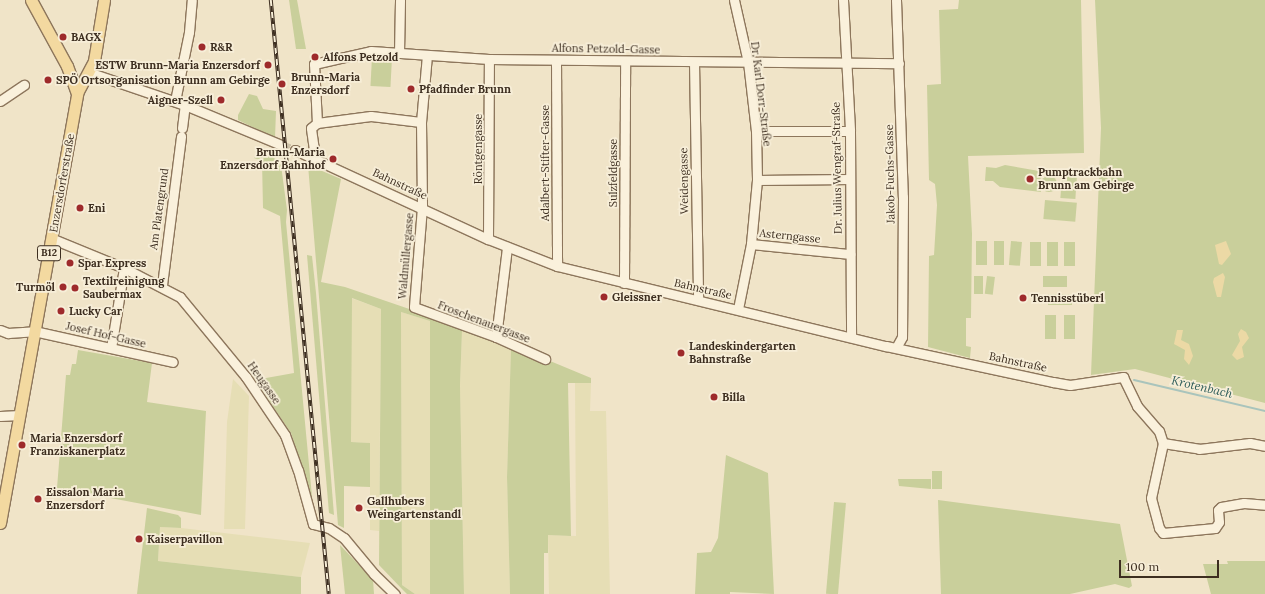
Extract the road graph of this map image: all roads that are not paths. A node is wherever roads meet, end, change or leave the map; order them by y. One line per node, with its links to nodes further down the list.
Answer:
1 (31, 0): 17 (main road, B12)
2 (104, 0): 18 (main road, B12)
3 (192, 0): 22 (street)
4 (400, 0): 8 (street)
5 (734, 0): 14 (street, Dr. Karl Dorr-Straße)
6 (843, 0): 15 (street, Dr. Julius Wengraf-Straße)
7 (896, 0): 16 (street, Jakob-Fuchs-Gasse)
8 (399, 53): 9 (street, Alfons Petzold-Gasse); 24 (street, Alfons Petzold-Gasse)
9 (427, 55): 10 (street, Alfons Petzold-Gasse); 25 (street, Waldmüllergasse)
10 (490, 59): 11 (street, Alfons Petzold-Gasse); 35 (street, Röntgengasse)
11 (556, 60): 12 (street, Alfons Petzold-Gasse); 39 (street, Adalbert-Stifter-Gasse)
12 (625, 62): 13 (street, Alfons Petzold-Gasse); 41 (street, Sulzfeldgasse)
13 (694, 62): 14 (street, Alfons Petzold-Gasse); 43 (street, Weidengasse)
14 (748, 62): 15 (street, Alfons Petzold-Gasse); 27 (street, Dr. Karl Dorr-Straße)
15 (848, 63): 16 (street, Alfons Petzold-Gasse); 26 (street, Dr. Julius Wengraf-Straße)
16 (899, 63): 50 (street, Jakob-Fuchs-Gasse)
17 (67, 66): 18 (main road); 20 (main road, B12)
18 (88, 72): 20 (main road, Enzersdorferstraße / B12); 22 (street)
19 (24, 85): 21 (street)
20 (77, 93): 34 (main road, Enzersdorferstraße / B12)
21 (0, 101)
22 (175, 101): 23 (street)
23 (185, 105): 28 (street); 42 (street, Am Platengrund)
24 (317, 122): 25 (street); 30 (street)
25 (421, 122): 33 (street, Waldmüllergasse)
26 (850, 131): 27 (street); 31 (street, Dr. Julius Wengraf-Straße)
27 (756, 132): 32 (street, Dr. Karl Dorr-Straße)
28 (281, 145)
29 (295, 150): 30 (street, Bahnstraße)
30 (315, 157): 33 (street, Bahnstraße)
31 (850, 179): 32 (street); 38 (street, Dr. Julius Wengraf-Straße)
32 (757, 180): 36 (street, Dr. Karl Dorr-Straße)
33 (422, 207): 35 (street, Bahnstraße); 44 (street, Waldmüllergasse)
34 (53, 239): 40 (street, Heugasse); 47 (main road, Enzersdorferstraße / B12)
35 (488, 239): 37 (street, Bahnstraße)
36 (750, 244): 38 (street, Asterngasse); 45 (street, Dr. Karl Dorr-Straße)
37 (508, 247): 39 (street, Bahnstraße); 48 (street)
38 (850, 254): 49 (street, Dr. Julius Wengraf-Straße)
39 (557, 266): 41 (street, Bahnstraße)
40 (124, 268): 42 (street, Heugasse); 51 (street)
41 (624, 283): 43 (street, Bahnstraße)
42 (162, 285): 60 (street, Heugasse)
43 (698, 300): 45 (street, Bahnstraße)
44 (414, 308): 48 (street, Froschenauergasse)
45 (738, 309): 49 (street, Bahnstraße)
46 (0, 330): 47 (street, Josef Hof-Gasse)
47 (34, 331): 51 (street, Josef Hof-Gasse); 54 (main road, Enzersdorferstraße / B12)
48 (496, 337): 52 (street, Froschenauergasse)
49 (851, 337): 50 (street, Bahnstraße)
50 (897, 346): 56 (street, Bahnstraße)
51 (111, 348): 53 (street, Josef Hof-Gasse)
52 (545, 359)
53 (173, 362)
54 (20, 415): 55 (street); 59 (main road, B12)
55 (0, 416)
56 (1163, 443): 57 (street); 58 (street)
57 (1265, 446)
58 (1265, 504)
59 (0, 523)
60 (395, 594)

